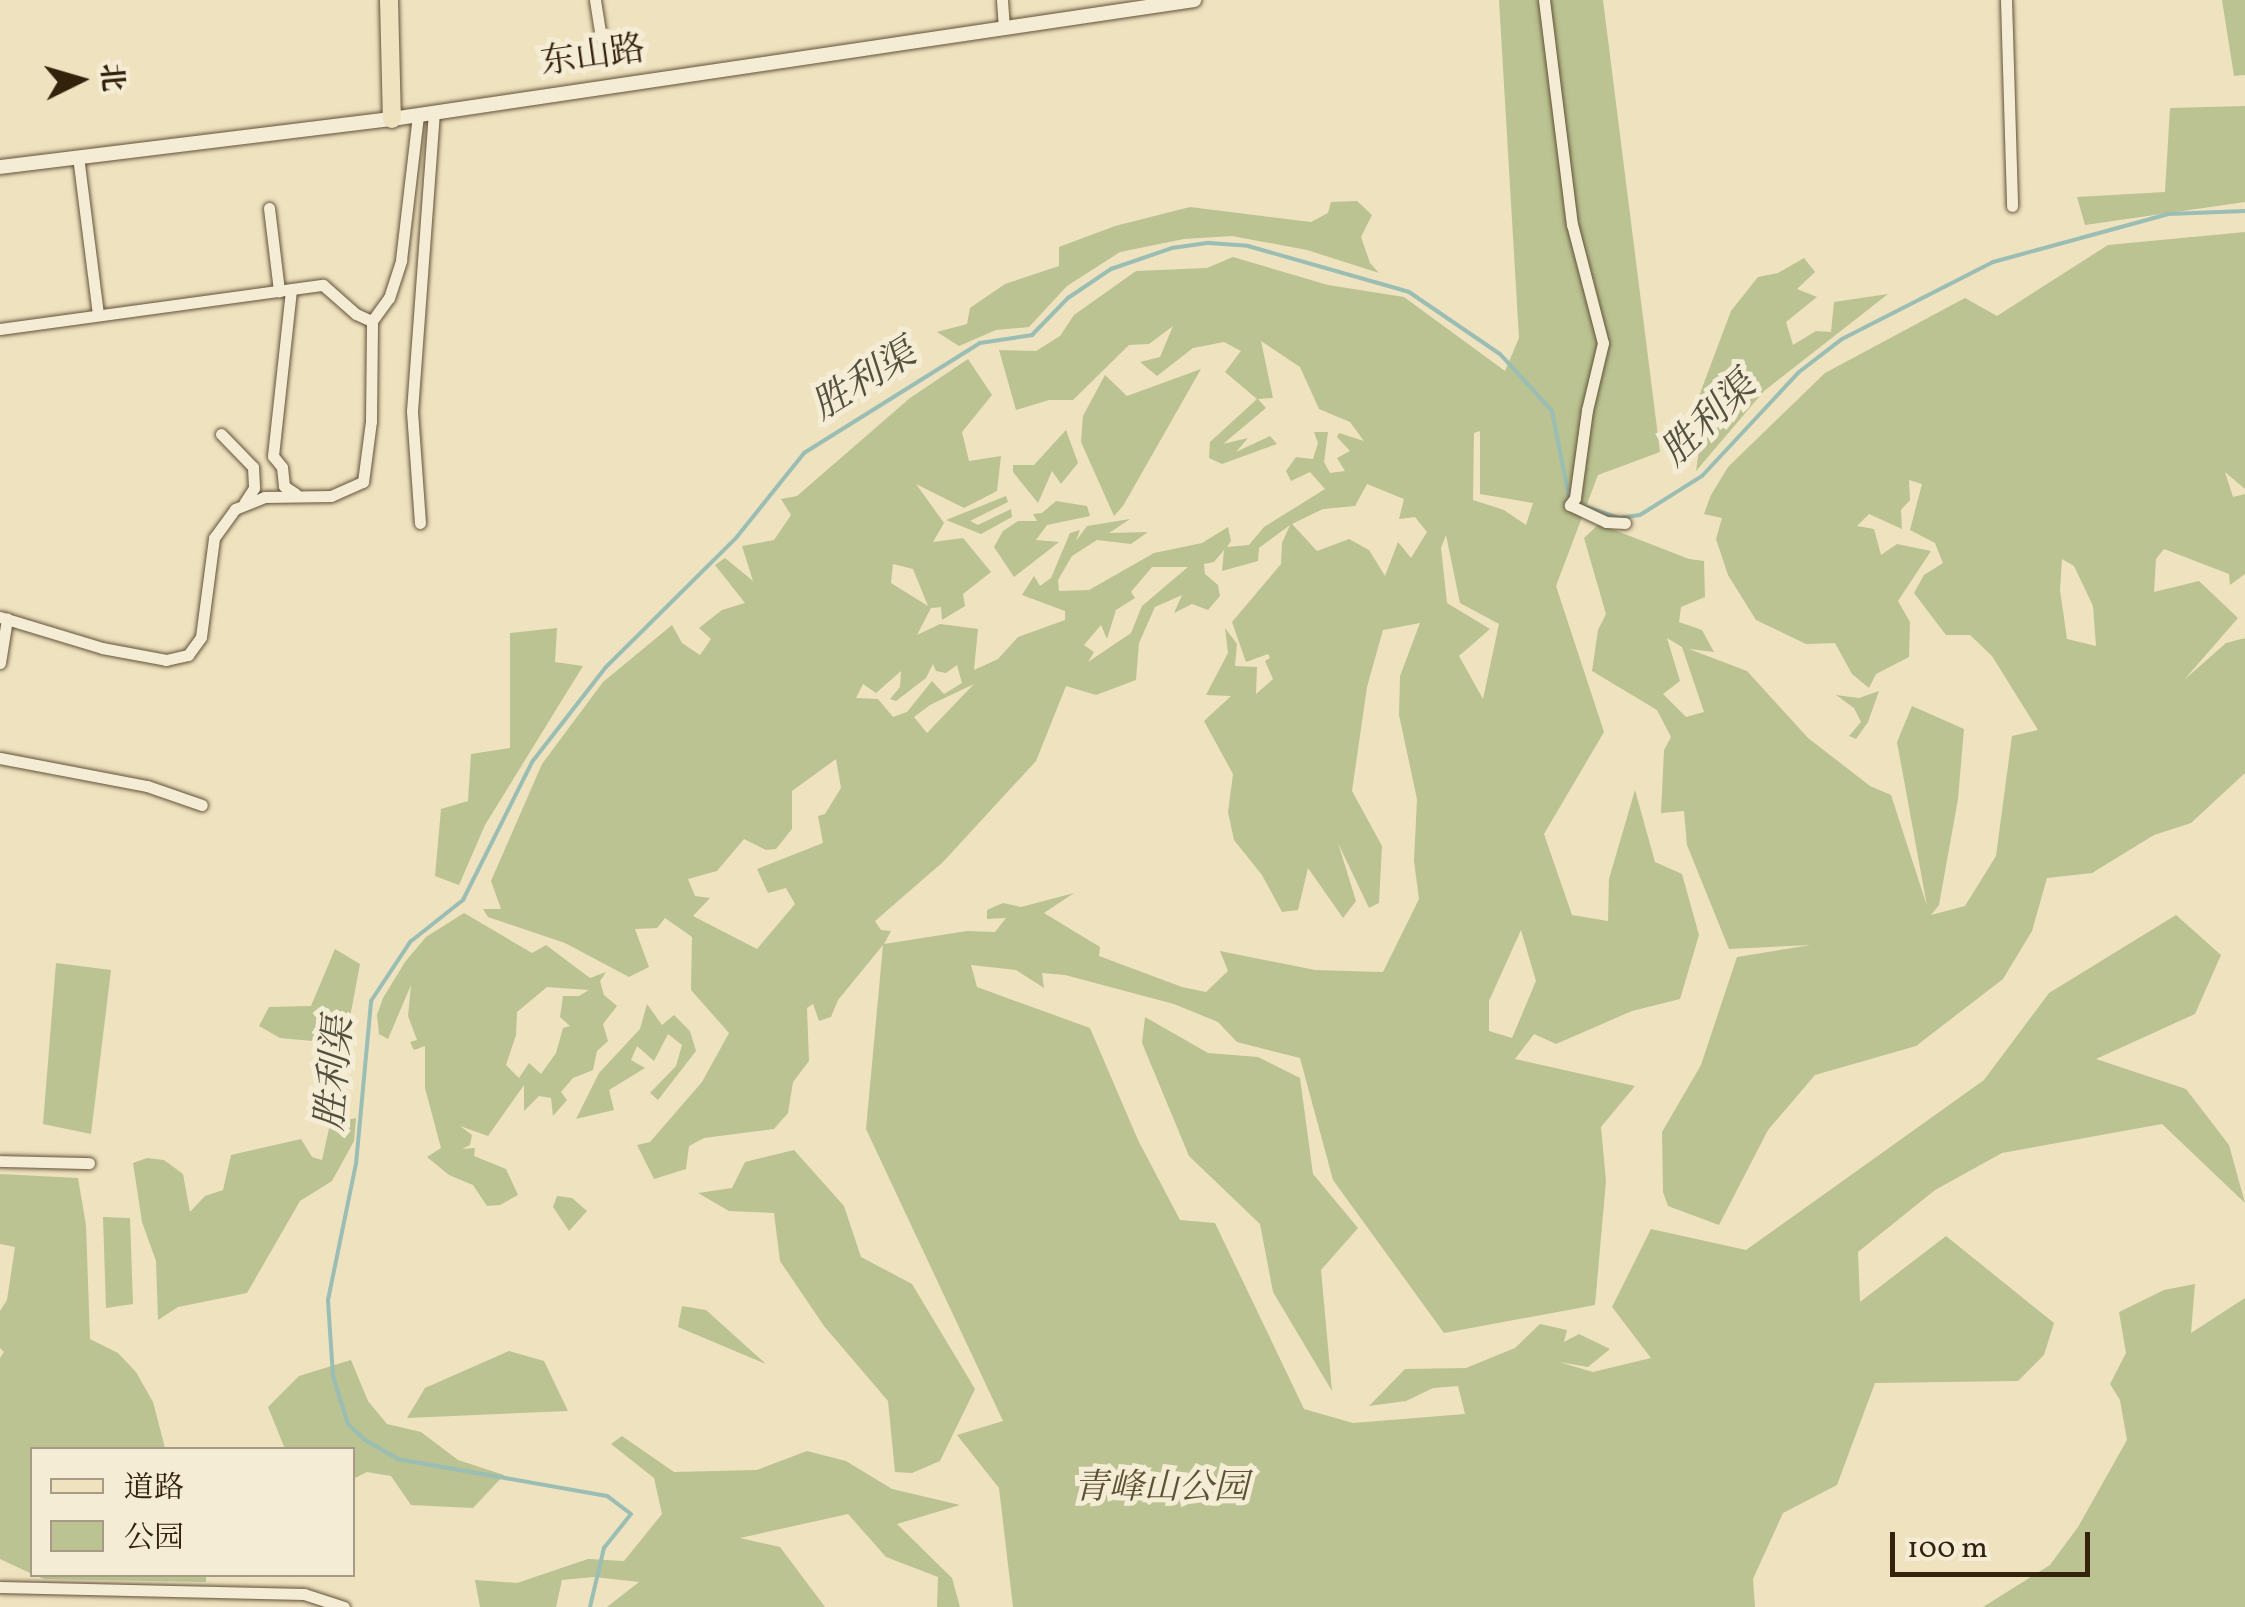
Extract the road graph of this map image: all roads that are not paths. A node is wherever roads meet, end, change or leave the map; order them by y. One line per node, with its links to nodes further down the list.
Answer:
1 (389, 0): 11 (main road)
2 (595, 0): 8 (street)
3 (1002, 0): 7 (street)
4 (1194, 0): 7 (street, 东山路)
5 (1544, 0): 24 (street)
6 (2006, 0): 14 (street)
7 (1004, 28): 9 (street, 东山路)
8 (601, 36)
9 (434, 112): 10 (street, 东山路); 23 (street)
10 (418, 115): 11 (street, 东山路); 18 (street)
11 (392, 119): 12 (street, 东山路)
12 (78, 156): 13 (street, 东山路); 17 (street)
13 (0, 167)
14 (2012, 206)
15 (270, 208): 16 (street)
16 (285, 290): 17 (street); 18 (street); 21 (street)
17 (98, 314): 19 (street)
18 (372, 322): 21 (street)
19 (0, 329)
20 (221, 434): 22 (street)
21 (297, 494): 22 (street)
22 (245, 502): 25 (street)
23 (420, 523)
24 (1625, 523)
25 (3, 618): 26 (street)
26 (0, 664)
27 (0, 758): 28 (street)
28 (202, 805)
29 (0, 1161): 30 (street)
30 (89, 1164)
31 (0, 1587): 32 (street)
32 (344, 1607)

